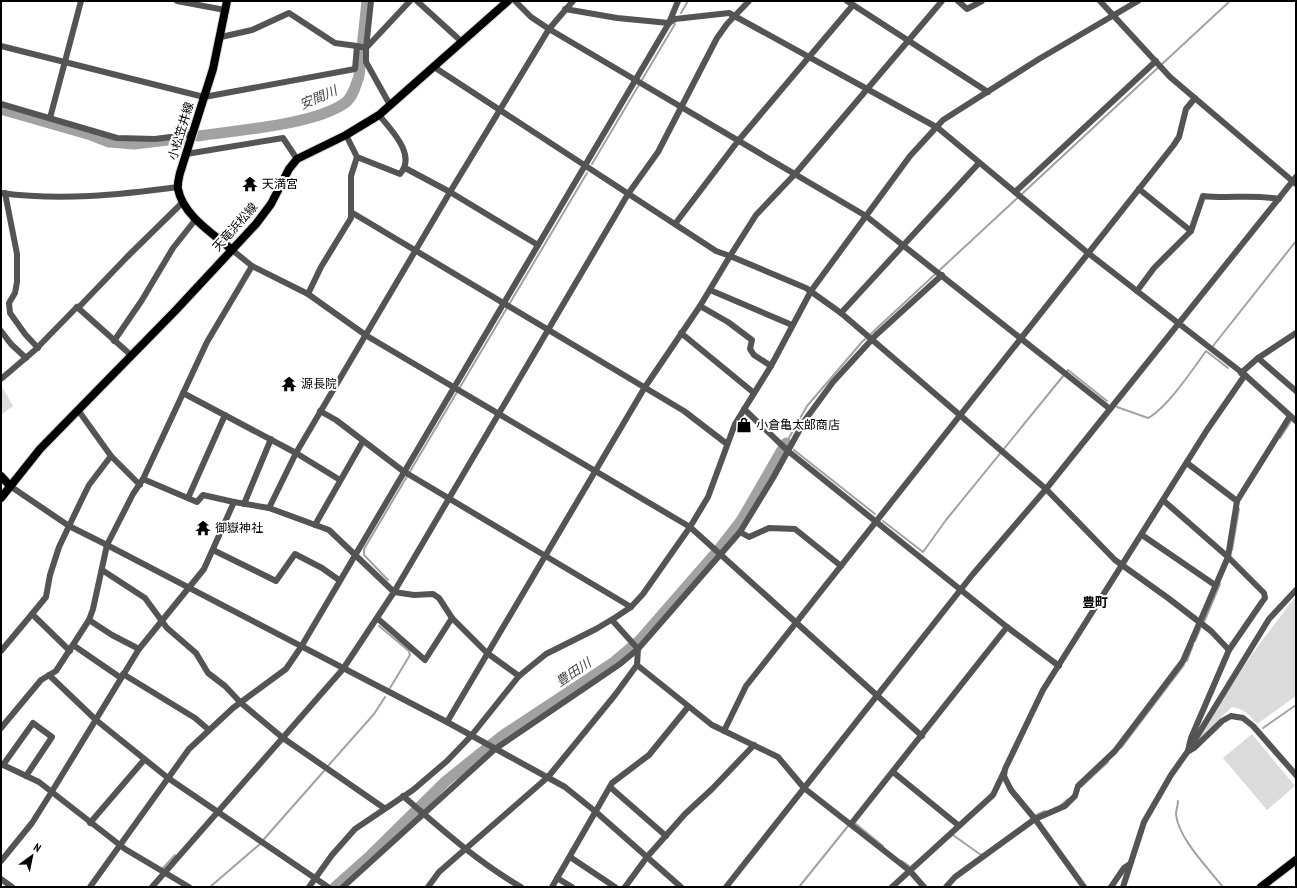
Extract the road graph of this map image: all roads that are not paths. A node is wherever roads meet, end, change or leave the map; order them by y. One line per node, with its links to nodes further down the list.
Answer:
1 (81, 1): 31 (street)
2 (177, 1): 20 (street)
3 (227, 1): 20 (main road, 小松笠井線)
4 (371, 1): 29 (street)
5 (410, 1): 29 (street)
6 (417, 1): 27 (street)
7 (508, 1): 27 (main road, 天竜浜松線)
8 (515, 1): 24 (street)
9 (573, 1): 19 (street)
10 (678, 1): 23 (street)
11 (749, 1): 22 (street)
12 (847, 1): 18 (street)
13 (942, 1): 26 (street)
14 (958, 1): 15 (street)
15 (982, 1)
16 (1100, 1): 21 (street)
17 (1138, 1): 21 (street)
18 (853, 5): 26 (street); 30 (street)
19 (565, 9): 23 (street); 24 (street)
20 (225, 10): 25 (main road, 小松笠井線)
21 (1113, 15): 32 (street); 36 (street)
22 (734, 16): 23 (street); 30 (street); 41 (street)
23 (669, 23): 34 (street)
24 (549, 29): 34 (street); 42 (street)
25 (221, 36): 29 (street); 37 (main road, 小松笠井線)
26 (909, 39): 35 (street); 36 (street)
27 (462, 42): 33 (main road, 天竜浜松線)
28 (1, 46): 31 (street)
29 (362, 47): 37 (street); 40 (street)
30 (808, 58): 35 (street); 48 (street)
31 (65, 62): 37 (street); 44 (street)
32 (1156, 62): 38 (street); 61 (street)
33 (434, 67): 40 (main road, 天竜浜松線); 42 (street)
34 (639, 82): 41 (street); 53 (street)
35 (866, 89): 45 (street); 55 (street)
36 (988, 92): 45 (street)
37 (204, 96): 46 (main road, 小松笠井線)
38 (1195, 98): 56 (street); 58 (street)
39 (1, 104): 44 (street)
40 (390, 105): 43 (main road, 天竜浜松線)
41 (681, 107): 48 (street); 62 (street)
42 (500, 111): 53 (street); 59 (street)
43 (379, 115): 47 (main road, 天竜浜松線); 54 (street)
44 (50, 118): 46 (street)
45 (938, 128): 52 (street); 66 (street)
46 (193, 134): 49 (main road, 小松笠井線)
47 (346, 135): 50 (street); 51 (main road, 天竜浜松線)
48 (738, 141): 55 (street); 68 (street)
49 (186, 154): 51 (street); 57 (main road, 小松笠井線)
50 (357, 158): 54 (street); 65 (street)
51 (298, 159): 72 (main road, 天竜浜松線)
52 (979, 163): 61 (street); 71 (street)
53 (585, 165): 62 (street); 70 (street)
54 (405, 168): 59 (street)
55 (795, 174): 66 (street); 75 (street)
56 (1295, 181): 63 (street)
57 (178, 187): 60 (street); 64 (main road, 小松笠井線)
58 (1139, 189): 69 (street); 74 (street)
59 (450, 192): 70 (street); 73 (street)
60 (3, 193): 96 (street)
61 (1016, 193): 74 (street)
62 (628, 194): 68 (street); 88 (street)
63 (1279, 199): 69 (street); 86 (street)
64 (182, 203): 67 (main road, 小松笠井線); 84 (street)
65 (351, 212): 73 (street); 81 (street)
66 (866, 216): 71 (street); 79 (street)
67 (196, 218): 72 (main road, 小松笠井線); 95 (street)
68 (675, 224): 75 (street)
69 (1191, 231): 80 (street)
70 (538, 245): 82 (street)
71 (904, 246): 77 (street); 85 (street)
72 (231, 249): 76 (street); 97 (main road, 天竜浜松線)
73 (415, 252): 82 (street); 92 (street)
74 (1088, 253): 80 (street); 94 (street)
75 (730, 256): 78 (street); 79 (street)
76 (252, 266): 81 (street); 106 (street)
77 (941, 275): 93 (street); 94 (street)
78 (710, 290): 83 (street); 87 (street)
79 (811, 291): 85 (street); 87 (street)
80 (1137, 291): 86 (street)
81 (308, 294): 92 (street)
82 (504, 303): 88 (street); 104 (street)
83 (700, 306): 90 (street); 100 (street)
84 (77, 307): 95 (street); 96 (street)
85 (841, 313): 93 (street)
86 (1178, 323): 101 (street); 109 (street)
87 (792, 325): 100 (street)
88 (548, 329): 103 (street); 112 (street)
89 (1, 331): 98 (street)
90 (681, 333): 103 (street); 107 (street)
91 (1296, 333): 99 (street)
92 (367, 336): 104 (street); 111 (street)
93 (869, 337): 114 (street); 120 (street)
94 (1021, 339): 109 (street); 114 (street)
95 (114, 341): 97 (street)
96 (38, 348): 98 (street)
97 (132, 356): 110 (main road, 天竜浜松線)
98 (26, 358): 102 (street)
99 (1258, 358): 101 (street); 105 (street)
100 (771, 366): 107 (street)
101 (1243, 374): 115 (street); 123 (street)
102 (1, 379)
103 (645, 387): 119 (street); 124 (street)
104 (455, 388): 112 (street); 125 (street)
105 (1296, 391)
106 (183, 393): 113 (street); 127 (street)
107 (754, 393): 108 (street)
108 (744, 409): 119 (street); 120 (street)
109 (1110, 409): 131 (street)
110 (78, 410): 122 (street); 130 (main road, 天竜浜松線)
111 (320, 411): 118 (street); 121 (street)
112 (498, 414): 124 (street); 134 (street)
113 (225, 415): 117 (street); 133 (street)
114 (960, 416): 131 (street); 140 (street)
115 (1289, 418): 116 (street); 136 (street)
116 (1296, 421)
117 (271, 439): 121 (street); 138 (street)
118 (363, 441): 125 (street); 128 (street)
119 (727, 444): 143 (street)
120 (787, 450): 140 (street); 144 (street)
121 (296, 453): 128 (street); 139 (street)
122 (111, 456): 129 (street); 142 (street)
123 (1187, 463): 135 (street); 136 (street)
124 (595, 471): 143 (street); 150 (street)
125 (407, 473): 134 (street); 148 (street)
126 (1, 476): 130 (main road)
127 (143, 479): 129 (street); 133 (street)
128 (340, 480): 141 (street)
129 (140, 485): 146 (street)
130 (10, 486): 132 (main road, 天竜浜松線); 142 (street)
131 (1046, 489): 153 (street); 158 (street)
132 (1, 498)
133 (188, 498): 137 (street)
134 (448, 498): 150 (street); 160 (street)
135 (1164, 501): 145 (street); 151 (street)
136 (1237, 501): 151 (street)
137 (234, 502): 138 (street); 147 (street)
138 (244, 504): 139 (street)
139 (269, 508): 141 (street)
140 (876, 521): 152 (street); 158 (street)
141 (315, 525): 148 (street)
142 (69, 526): 146 (street); 162 (street)
143 (690, 527): 149 (street); 161 (street)
144 (740, 532): 149 (street); 152 (street)
145 (1142, 535): 153 (street); 156 (street)
146 (107, 545): 154 (street); 157 (street)
147 (213, 550): 155 (street); 157 (street)
148 (355, 554): 155 (street); 160 (street)
149 (721, 554): 168 (street); 174 (street)
150 (545, 555): 161 (street); 178 (street)
151 (1229, 559): 156 (street); 175 (street)
152 (841, 566): 168 (street)
153 (1122, 566): 169 (street); 180 (street)
154 (102, 570): 165 (street); 167 (street)
155 (339, 580): 172 (street)
156 (1215, 585): 169 (street)
157 (188, 588): 167 (street); 172 (street)
158 (961, 590): 170 (street); 185 (street)
159 (1296, 590): 198 (street)
160 (394, 592): 163 (street); 164 (street)
161 (631, 607): 166 (street)
162 (32, 614): 176 (street); 177 (street)
163 (377, 618): 164 (street); 181 (street)
164 (452, 618): 178 (street)
165 (89, 620): 171 (street); 173 (street)
166 (612, 620): 174 (street); 184 (street)
167 (162, 621): 173 (street); 186 (street)
168 (796, 622): 185 (street); 192 (street)
169 (1200, 623): 175 (street); 215 (street)
170 (1007, 627): 180 (street); 194 (street)
171 (74, 645): 177 (street); 183 (street)
172 (301, 647): 181 (street); 186 (street)
173 (139, 648): 183 (street)
174 (638, 649): 179 (street); 197 (street)
175 (1229, 650): 198 (street)
176 (1, 651)
177 (70, 651): 182 (street)
178 (487, 653): 184 (street); 189 (street)
179 (637, 665): 187 (street); 205 (street)
180 (1059, 666): 201 (street)
181 (342, 668): 189 (street); 195 (street)
182 (50, 675): 188 (street); 190 (street)
183 (122, 676): 188 (street); 191 (street)
184 (519, 676): 193 (street)
185 (876, 696): 194 (street); 208 (street)
186 (241, 703): 191 (street); 195 (street)
187 (688, 706): 192 (street); 207 (street)
188 (96, 720): 199 (street); 209 (street)
189 (447, 722): 193 (street)
190 (1, 728)
191 (209, 730): 206 (street)
192 (724, 731): 196 (street)
193 (471, 736): 197 (street); 210 (street)
194 (922, 736): 202 (street)
195 (283, 738): 211 (street); 212 (street)
196 (754, 745): 208 (street); 219 (street)
197 (494, 749): 205 (street); 214 (street)
198 (1188, 751): 203 (street); 226 (street)
199 (144, 760): 206 (street); 216 (street)
200 (2, 764): 204 (street); 204 (street)
201 (1005, 769): 215 (street); 218 (street)
202 (893, 772): 217 (street); 218 (street)
203 (1296, 775)
204 (26, 776): 209 (street)
205 (548, 777): 213 (street); 221 (street)
206 (168, 778): 212 (street); 220 (street)
207 (610, 787): 213 (street); 219 (street)
208 (804, 788): 217 (street); 246 (street)
209 (51, 793): 216 (street); 225 (street)
210 (403, 796): 211 (street); 214 (street)
211 (384, 808): 229 (street)
212 (218, 811): 228 (street); 229 (street)
213 (596, 812): 222 (street); 223 (street)
214 (423, 813): 221 (street); 238 (street)
215 (1035, 819): 249 (street); 250 (street)
216 (90, 823): 220 (street)
217 (851, 824): 227 (street)
218 (958, 825): 227 (street)
219 (666, 836): 223 (street)
220 (121, 846): 228 (street); 233 (street)
221 (466, 849): 239 (street); 240 (street)
222 (570, 857): 230 (street); 243 (street)
223 (647, 857): 244 (street); 245 (street)
224 (1296, 860): 253 (main road)
225 (1, 861)
226 (1130, 863): 251 (street); 252 (street)
227 (910, 871): 247 (street); 248 (street)
228 (166, 872): 234 (street); 235 (street)
229 (315, 878): 236 (street); 237 (street)
230 (557, 878): 241 (street); 242 (street)
231 (1, 879): 232 (street)
232 (12, 887)
233 (90, 887)
234 (152, 887)
235 (189, 887)
236 (309, 887)
237 (328, 887)
238 (343, 887)
239 (428, 887)
240 (521, 887)
241 (552, 887)
242 (572, 887)
243 (615, 887)
244 (625, 887)
245 (681, 887)
246 (726, 887)
247 (892, 887)
248 (924, 887)
249 (946, 887)
250 (1084, 887)
251 (1111, 887)
252 (1123, 887)
253 (1261, 887)

